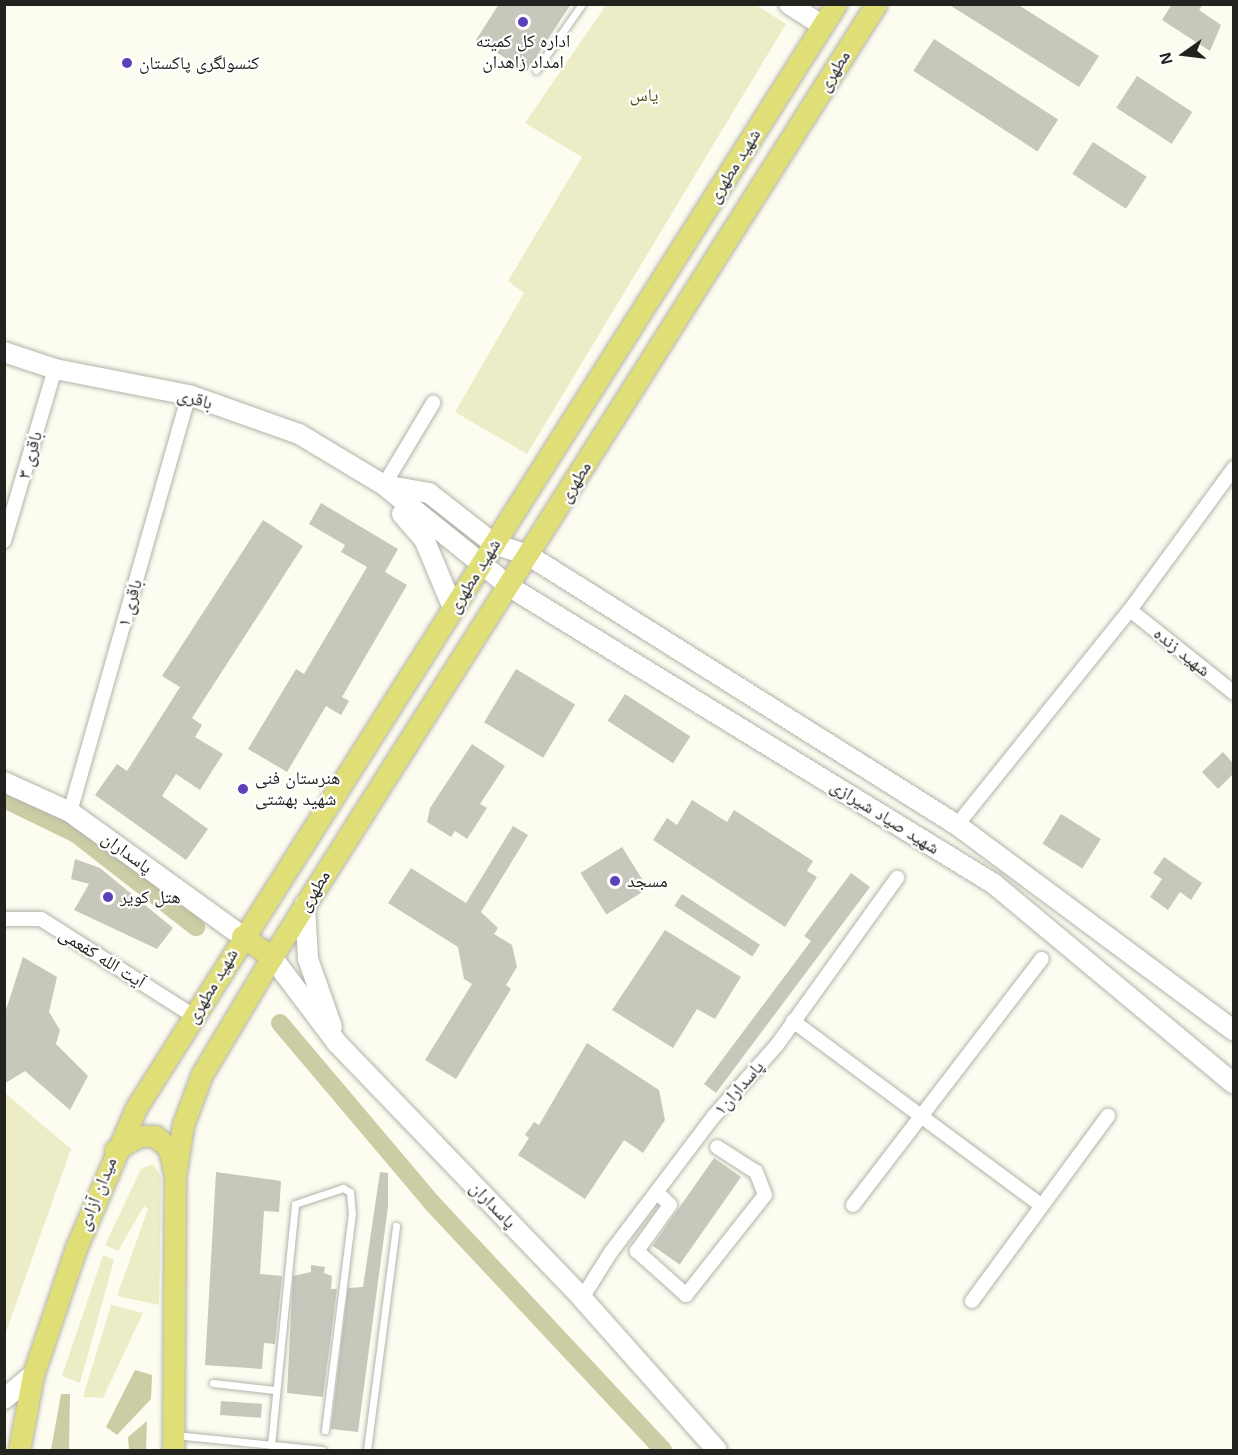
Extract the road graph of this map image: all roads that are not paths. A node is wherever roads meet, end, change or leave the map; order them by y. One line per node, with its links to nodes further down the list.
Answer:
1 (582, 4): 7 (lane)
2 (789, 4): 5 (street)
3 (836, 4): 5 (main road, شهید مطهری)
4 (876, 4): 6 (main road, مطهری)
5 (819, 31): 6 (main road); 15 (main road, شهید مطهری)
6 (846, 52): 16 (main road, مطهری)
7 (536, 70)
8 (4, 352): 9 (street, باقری)
9 (55, 369): 10 (street, باقری); 14 (street, باقری ۳)
10 (189, 395): 13 (street, باقری); 23 (street, باقری ۱)
11 (433, 404): 13 (street)
12 (1233, 468): 20 (street)
13 (378, 482): 15 (street); 17 (street, باقری); 19 (street)
14 (4, 541)
15 (494, 544): 16 (street, شهید صیاد شیرازی); 17 (main road, شهید مطهری)
16 (528, 555): 18 (main road, مطهری); 24 (street, شهید صیاد شیرازی)
17 (481, 567): 18 (street, شهید صیاد شیرازی); 19 (main road, شهید مطهری)
18 (510, 587): 26 (main road, مطهری); 35 (street, شهید صیاد شیرازی)
19 (453, 608): 28 (main road, شهید مطهری)
20 (1130, 610): 21 (street, شهید زنده); 24 (street)
21 (1233, 693)
22 (4, 782): 23 (street, پاسداران)
23 (70, 812): 28 (street, پاسداران)
24 (957, 825): 33 (street, شهید صیاد شیرازی)
25 (897, 878): 32 (street, پاسداران۱)
26 (305, 904): 29 (main road, مطهری); 34 (street)
27 (4, 919): 31 (street, آیت الله کفعمی)
28 (242, 936): 29 (main road); 31 (main road, شهید مطهری)
29 (272, 957): 34 (street, پاسداران); 40 (main road, شهید مطهری)
30 (1042, 959): 36 (street)
31 (194, 1016): 39 (main road, شهید مطهری)
32 (794, 1021): 36 (street); 41 (street, پاسداران۱)
33 (1233, 1031)
34 (337, 1043): 45 (street, پاسداران)
35 (1233, 1084)
36 (919, 1115): 42 (street); 43 (street)
37 (1108, 1116): 43 (street)
38 (717, 1147): 41 (street)
39 (115, 1150): 40 (main road, میدان آزادی); 47 (main road, میدان آزادی)
40 (175, 1176): 52 (main road, میدان آزادی)
41 (657, 1192): 45 (street, پاسداران۱)
42 (853, 1204)
43 (1042, 1206): 46 (street)
44 (396, 1226): 56 (lane)
45 (582, 1298): 57 (street, پاسداران)
46 (972, 1301)
47 (33, 1375): 50 (street); 54 (main road, میدان آزادی)
48 (213, 1383): 49 (lane)
49 (275, 1390): 51 (lane); 53 (lane)
50 (4, 1399)
51 (325, 1430)
52 (174, 1443): 53 (lane)
53 (271, 1445): 55 (lane)
54 (19, 1450)
55 (322, 1450)
56 (367, 1450)
57 (717, 1450)

